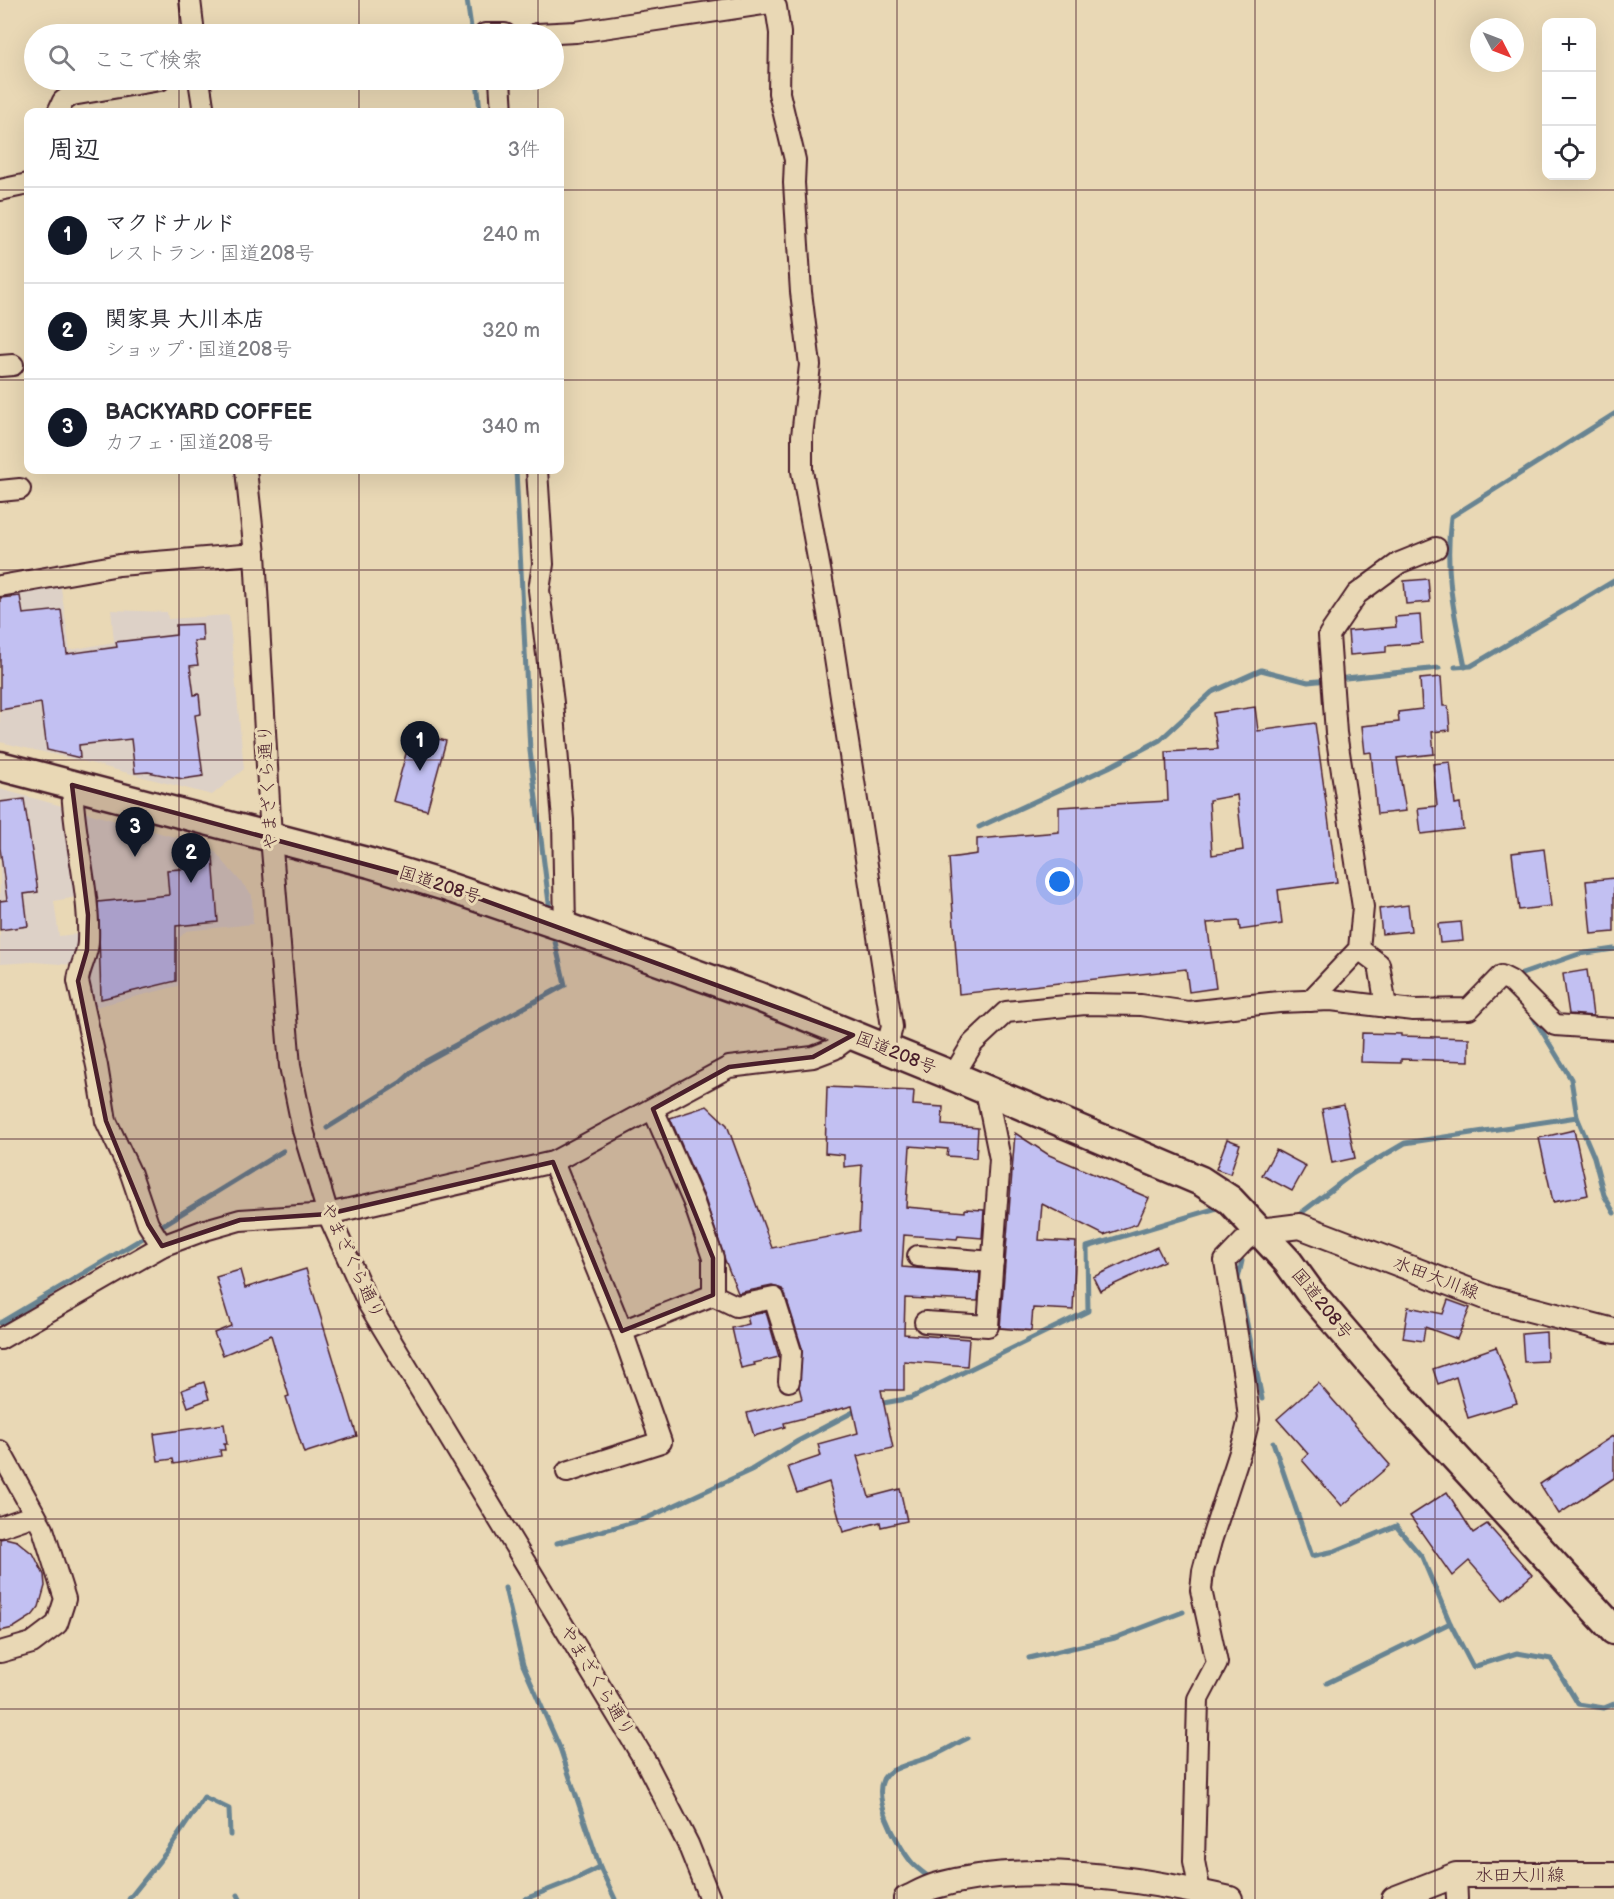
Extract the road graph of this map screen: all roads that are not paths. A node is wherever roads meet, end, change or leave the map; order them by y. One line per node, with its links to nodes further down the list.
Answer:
1 (190, 0): 2 (street)
2 (193, 24)
3 (564, 33): 26 (street)
4 (101, 90): 7 (street)
5 (201, 90): 8 (street)
6 (501, 90): 9 (street)
7 (60, 108)
8 (203, 108)
9 (502, 108)
10 (24, 185): 11 (street)
11 (0, 190)
12 (246, 474): 15 (street, やまざくら通り)
13 (537, 474): 20 (street)
14 (1436, 548): 21 (street)
15 (255, 554): 16 (street); 19 (street, やまざくら通り)
16 (0, 586)
17 (0, 766): 18 (highway, 国道208号)
18 (72, 785): 19 (highway, 国道208号); 33 (street)
19 (271, 837): 20 (highway, 国道208号); 31 (street, やまざくら通り)
20 (553, 922): 25 (highway, 国道208号)
21 (1359, 950): 22 (street); 23 (street)
22 (1310, 1001): 23 (street); 27 (street)
23 (1386, 1007): 24 (street)
24 (1614, 1029)
25 (853, 1035): 26 (highway, 国道208号); 29 (street)
26 (886, 1048): 27 (highway, 国道208号)
27 (952, 1076): 28 (highway, 国道208号)
28 (986, 1090): 32 (highway, 国道208号); 35 (street)
29 (653, 1109): 30 (street); 36 (street)
30 (553, 1162): 31 (street); 39 (street)
31 (328, 1214): 33 (street); 51 (street, やまざくら通り)
32 (1259, 1231): 38 (main road, 水田大川線); 46 (highway, 国道208号); 50 (street)
33 (162, 1246): 40 (street)
34 (918, 1256): 35 (street)
35 (993, 1262): 37 (street)
36 (713, 1295): 39 (street); 41 (street)
37 (925, 1322)
38 (1614, 1330)
39 (622, 1331): 43 (street)
40 (0, 1339)
41 (789, 1382)
42 (0, 1453): 44 (street)
43 (567, 1472)
44 (35, 1515): 45 (street); 47 (street)
45 (0, 1527)
46 (1614, 1630)
47 (0, 1652)
48 (1456, 1875): 49 (main road, 水田大川線); 54 (main road, 水田大川線); 55 (street)
49 (1614, 1875)
50 (1200, 1892): 52 (main road); 53 (main road)
51 (710, 1899)
52 (906, 1899)
53 (1230, 1899)
54 (1394, 1899)
55 (1457, 1899)

